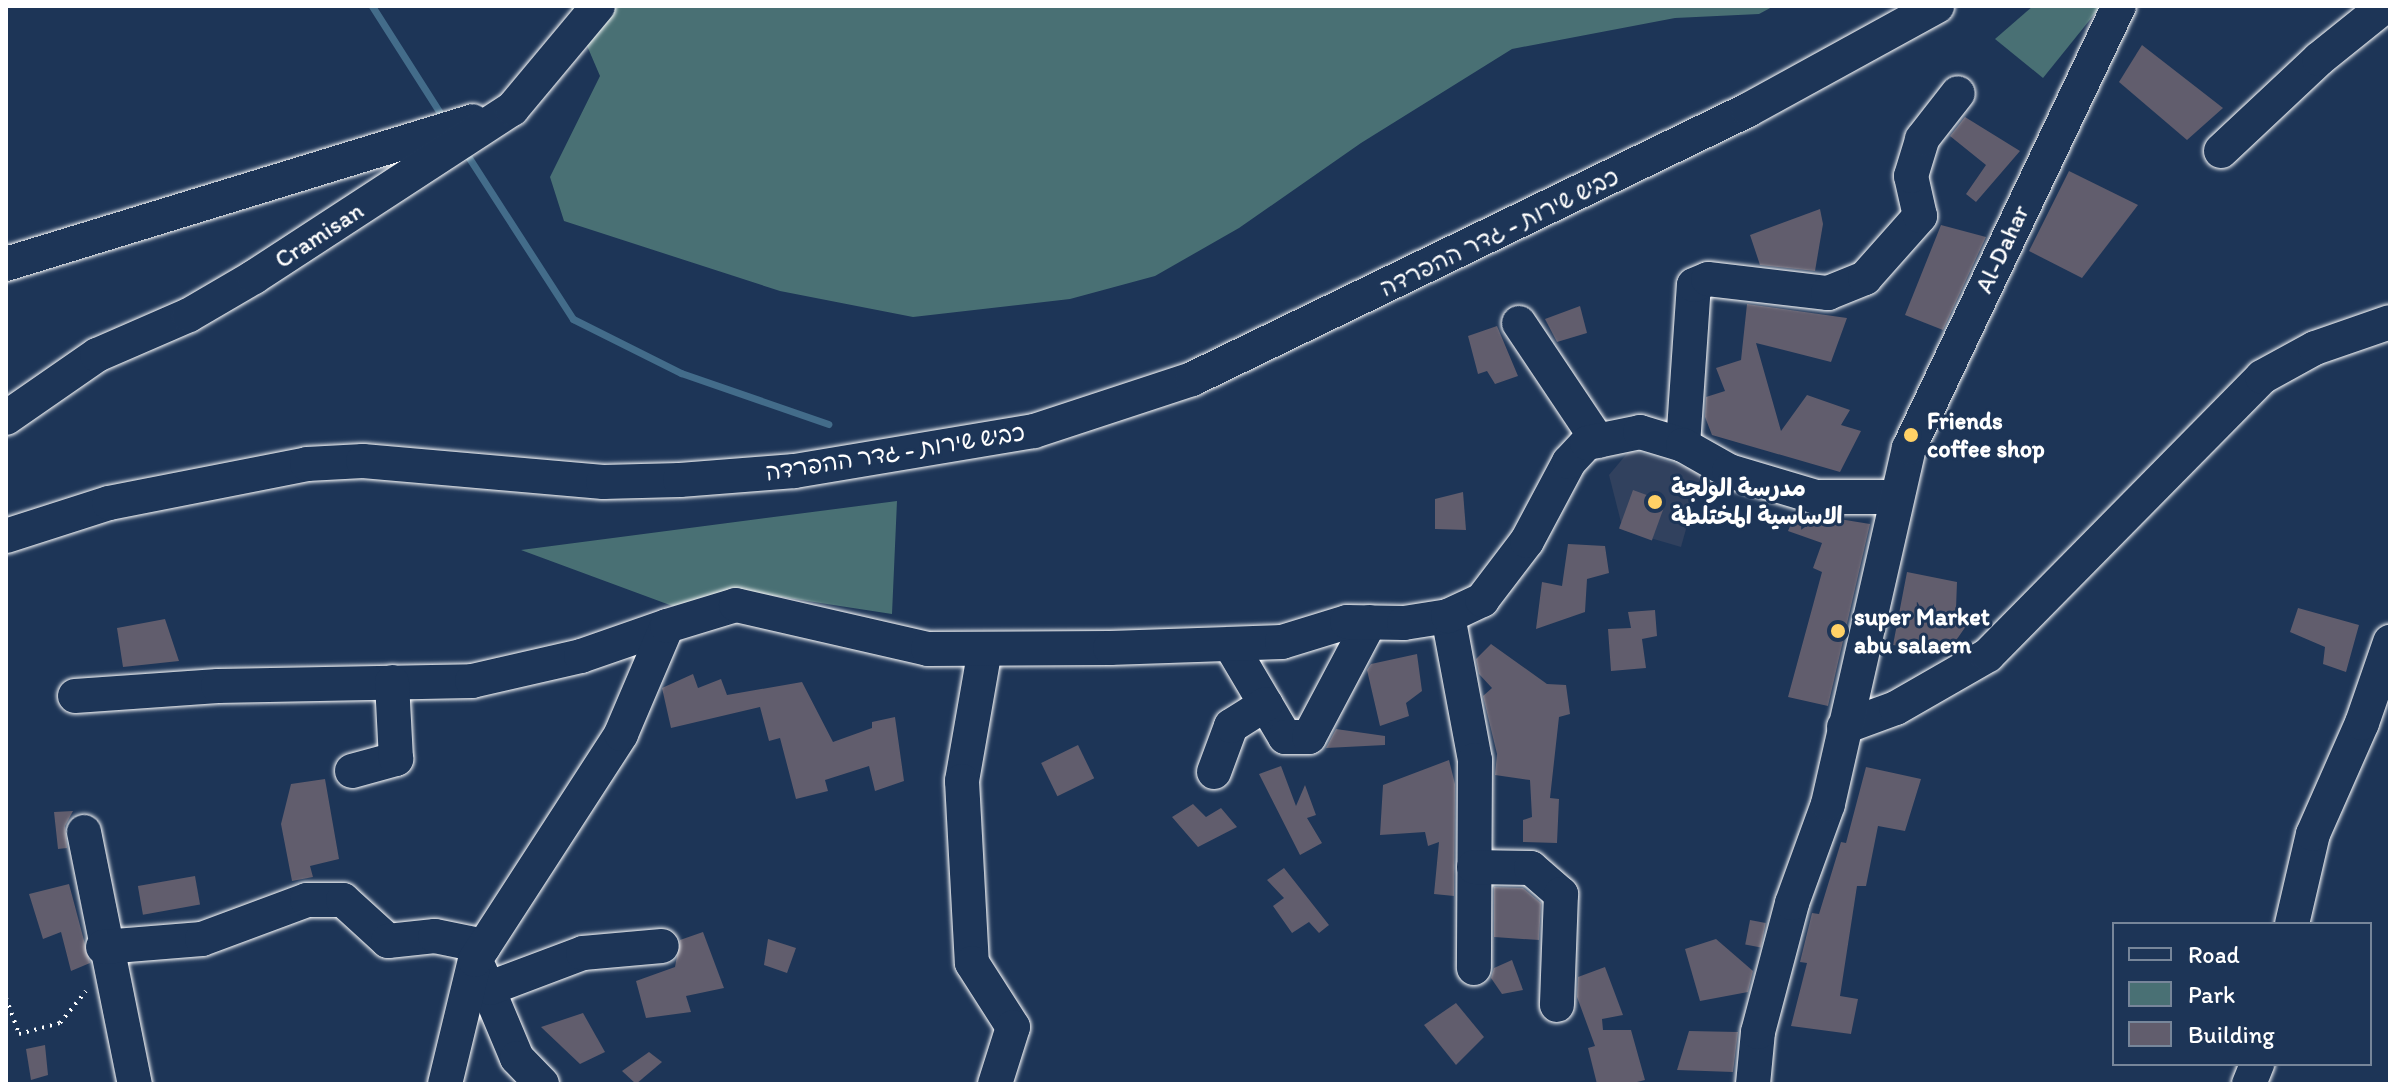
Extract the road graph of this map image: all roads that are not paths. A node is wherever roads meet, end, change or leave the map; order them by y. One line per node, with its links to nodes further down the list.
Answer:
1 (598, 6): 7 (street, Cramisan)
2 (1937, 6): 16 (street, כביש שירות - גדר ההפרדה)
3 (2119, 6): 15 (street, Al-Dahar)
4 (2385, 6): 5 (street); 8 (street)
5 (2390, 11)
6 (1958, 93): 14 (street)
7 (512, 109): 9 (street); 12 (street, Cramisan)
8 (2221, 151)
9 (6, 264)
10 (2390, 322): 26 (street)
11 (1519, 323): 13 (street)
12 (6, 418)
13 (1598, 441): 14 (street); 17 (street)
14 (1683, 445): 15 (street)
15 (1896, 497): 26 (street, Al-Dahar)
16 (6, 536)
17 (1448, 616): 18 (street); 30 (street)
18 (1370, 622): 21 (street); 25 (street)
19 (667, 626): 22 (street); 23 (street); 34 (street)
20 (2390, 642): 31 (street)
21 (1230, 644): 22 (street); 25 (street)
22 (985, 649): 40 (street)
23 (392, 682): 24 (street); 27 (street)
24 (75, 696)
25 (1266, 704): 28 (street)
26 (1844, 727): 41 (street, Al-Dahar)
27 (352, 771)
28 (1214, 772)
29 (84, 832): 33 (street)
30 (1474, 867): 35 (street); 36 (street)
31 (2292, 922)
32 (662, 946): 34 (street)
33 (106, 960): 34 (street); 37 (street)
34 (483, 965): 38 (street); 39 (street)
35 (1474, 968)
36 (1557, 1005)
37 (135, 1084)
38 (445, 1084)
39 (542, 1084)
40 (995, 1084)
41 (1753, 1084)

